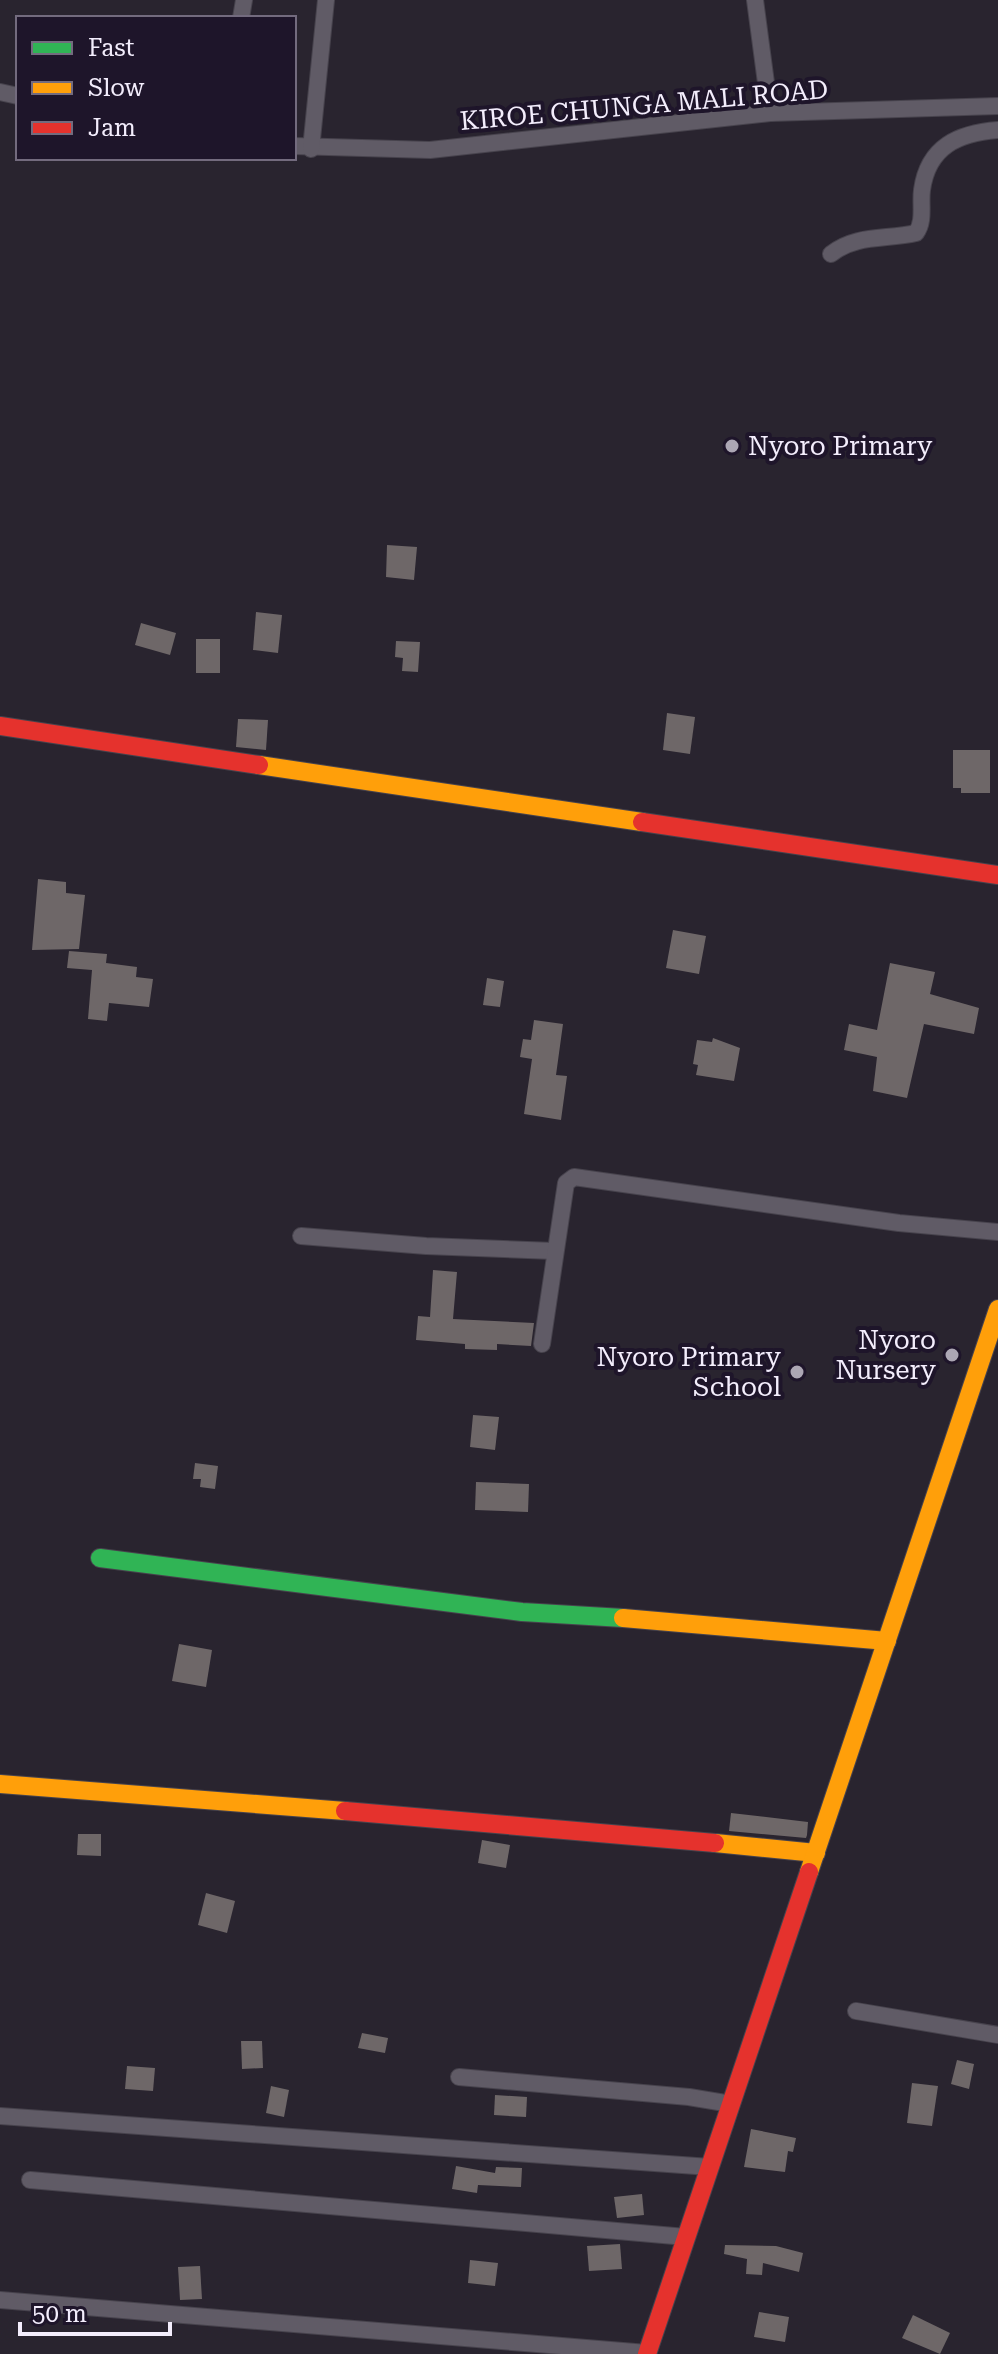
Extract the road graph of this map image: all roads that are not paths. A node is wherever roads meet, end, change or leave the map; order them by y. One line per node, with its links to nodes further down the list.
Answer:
1 (326, 0): 6 (street)
2 (755, 0): 4 (street)
3 (998, 106): 4 (street, KIROE CHUNGA MALI ROAD)
4 (770, 113): 6 (street, KIROE CHUNGA MALI ROAD)
5 (998, 130): 7 (street)
6 (302, 148)
7 (831, 254)
8 (0, 726): 9 (street)
9 (998, 875)
10 (998, 1232): 12 (street)
11 (301, 1236): 12 (street)
12 (554, 1251): 14 (street)
13 (998, 1309): 16 (street)
14 (542, 1344)
15 (100, 1558): 16 (street)
16 (887, 1641): 18 (street)
17 (0, 1784): 18 (street)
18 (816, 1853): 22 (street)
19 (856, 2011): 20 (street)
20 (998, 2035)
21 (459, 2077): 22 (street)
22 (731, 2104): 24 (street)
23 (0, 2116): 24 (street)
24 (710, 2167): 26 (street)
25 (30, 2180): 26 (street)
26 (686, 2237): 28 (street)
27 (0, 2300): 28 (street)
28 (647, 2354)

